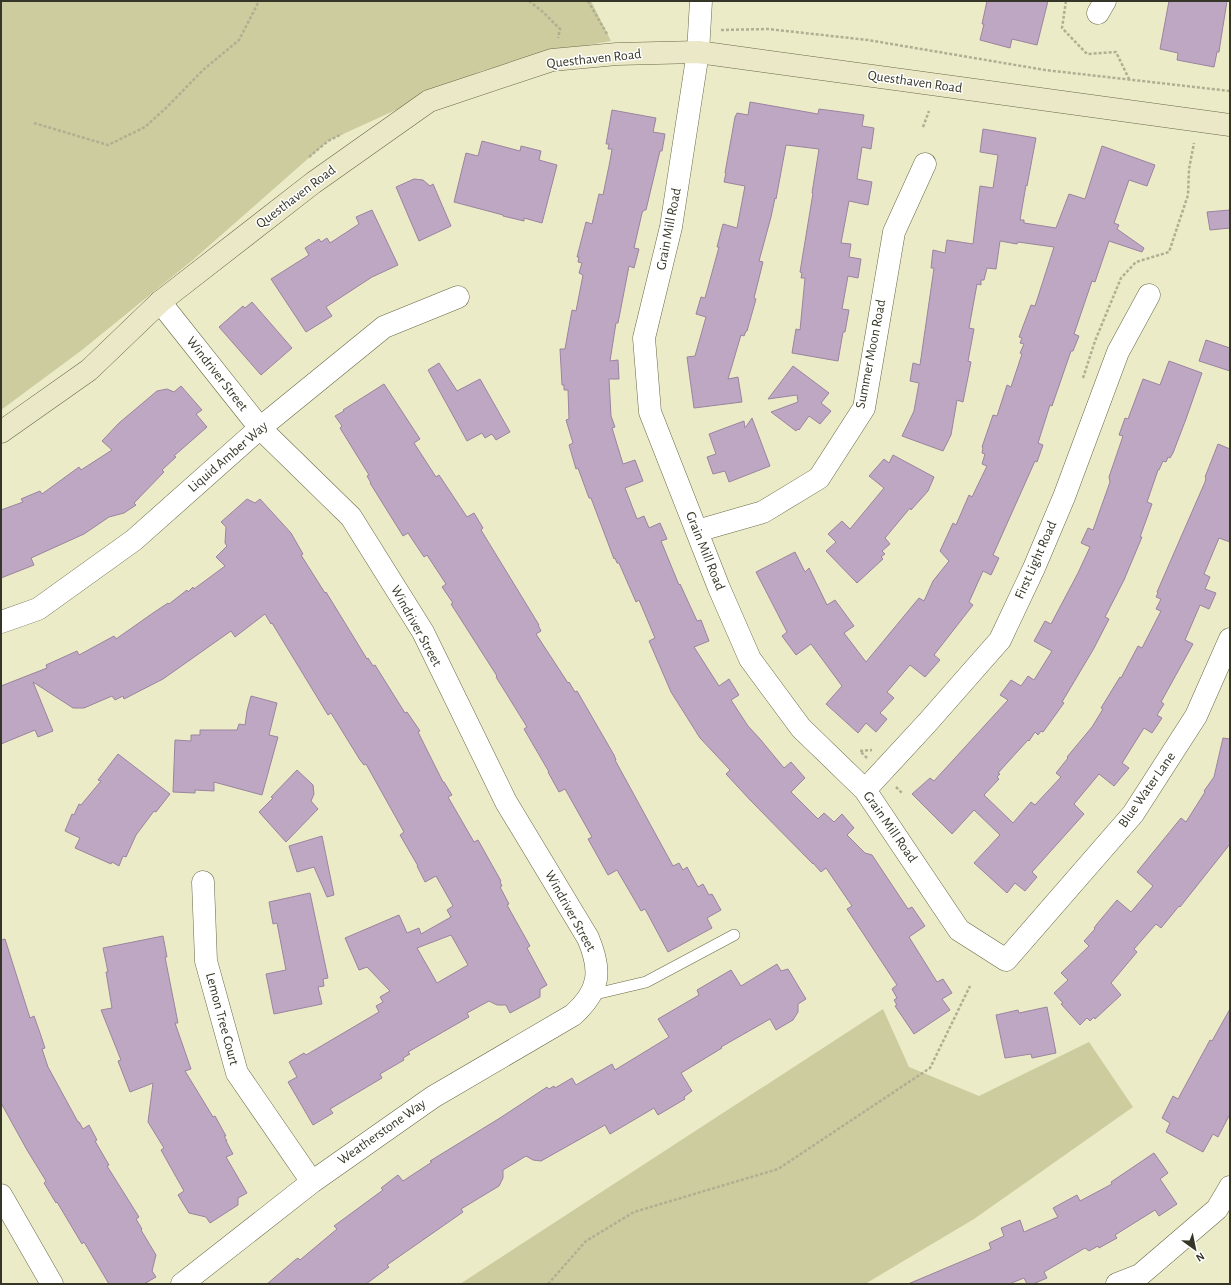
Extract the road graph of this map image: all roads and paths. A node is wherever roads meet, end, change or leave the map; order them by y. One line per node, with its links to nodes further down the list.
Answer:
1 (259, 1): 13 (path)
2 (529, 1): 9 (path)
3 (588, 1): 7 (path)
4 (701, 1): 6 (street, Grain Mill Road)
5 (1066, 1): 10 (path)
6 (699, 31): 8 (street, Grain Mill Road); 10 (path)
7 (608, 35)
8 (698, 52): 9 (street, Questhaven Road); 14 (street, Questhaven Road); 24 (street, Grain Mill Road)
9 (552, 60): 20 (street, Questhaven Road)
10 (1129, 80): 11 (path)
11 (1230, 91)
12 (929, 111): 15 (path)
13 (34, 123)
14 (1230, 125)
15 (924, 127)
16 (1194, 143): 21 (path)
17 (925, 164): 24 (street, Summer Moon Road)
18 (1148, 295): 28 (street, First Light Road)
19 (458, 297): 22 (street, Liquid Amber Way)
20 (160, 302): 22 (street, Windriver Street); 23 (street, Questhaven Road)
21 (1083, 378)
22 (260, 428): 25 (street, Liquid Amber Way); 35 (street, Windriver Street)
23 (1, 432)
24 (697, 531): 29 (street, Grain Mill Road)
25 (1, 622)
26 (1230, 639): 33 (street, Blue Water Lane)
27 (873, 750): 28 (path)
28 (882, 772): 29 (street, First Light Road); 30 (path)
29 (866, 790): 33 (street, Grain Mill Road)
30 (902, 793)
31 (203, 882): 36 (street, Lemon Tree Court)
32 (734, 935): 35 (lane)
33 (1006, 960)
34 (970, 986): 42 (path)
35 (591, 995): 36 (street, Weatherstone Way)
36 (312, 1182): 41 (street, Weatherstone Way)
37 (1230, 1187): 39 (street)
38 (1, 1195): 40 (street)
39 (1224, 1214): 43 (street)
40 (52, 1284)
41 (182, 1284)
42 (548, 1284)
43 (1117, 1284)

